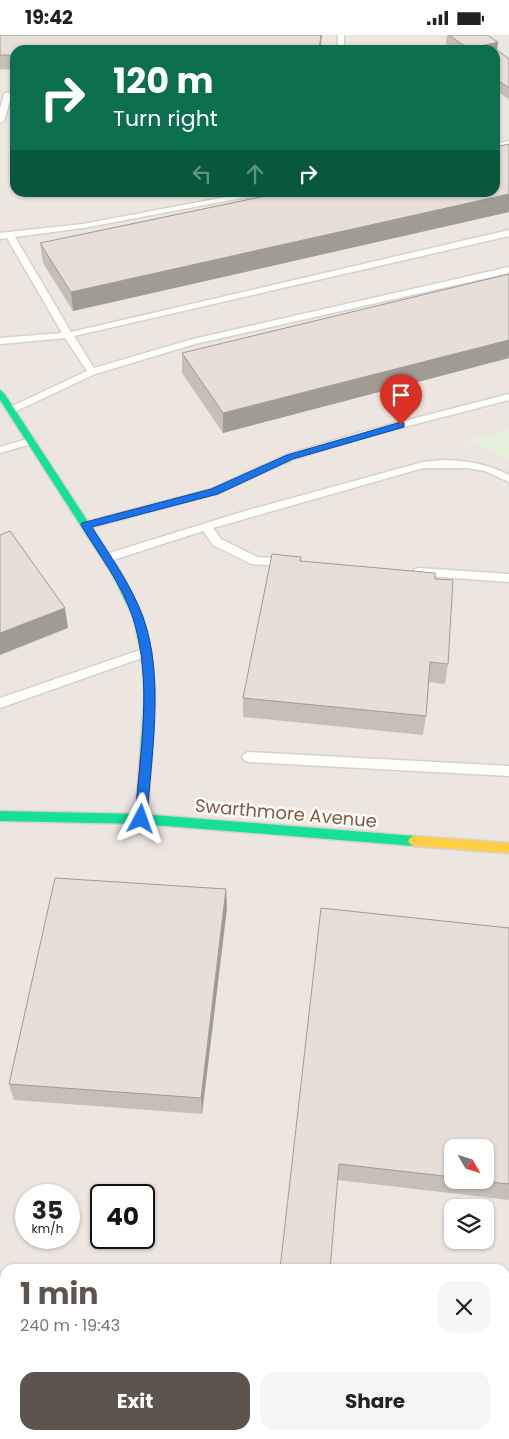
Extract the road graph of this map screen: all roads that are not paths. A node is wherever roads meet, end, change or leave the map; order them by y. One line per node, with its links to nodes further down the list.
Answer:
1 (8, 94): 2 (lane)
2 (0, 121)
3 (236, 197): 5 (lane)
4 (509, 233): 8 (lane)
5 (10, 235): 6 (lane); 8 (lane)
6 (0, 237)
7 (509, 270): 10 (lane)
8 (68, 335): 9 (lane); 10 (lane)
9 (0, 341)
10 (92, 372): 13 (lane)
11 (1, 397): 13 (street)
12 (509, 397): 17 (lane)
13 (11, 410): 14 (street)
14 (30, 441): 15 (lane); 17 (street)
15 (0, 450)
16 (509, 479): 18 (lane)
17 (86, 525): 19 (street)
18 (206, 527): 19 (lane); 20 (lane)
19 (107, 558): 23 (street)
20 (296, 563)
21 (410, 572): 22 (lane)
22 (509, 578)
23 (146, 652): 24 (lane); 28 (street)
24 (0, 703)
25 (248, 757): 26 (lane)
26 (509, 771)
27 (0, 816): 28 (street, Swarthmore Avenue)
28 (141, 819): 29 (street, Swarthmore Avenue)
29 (509, 848)

